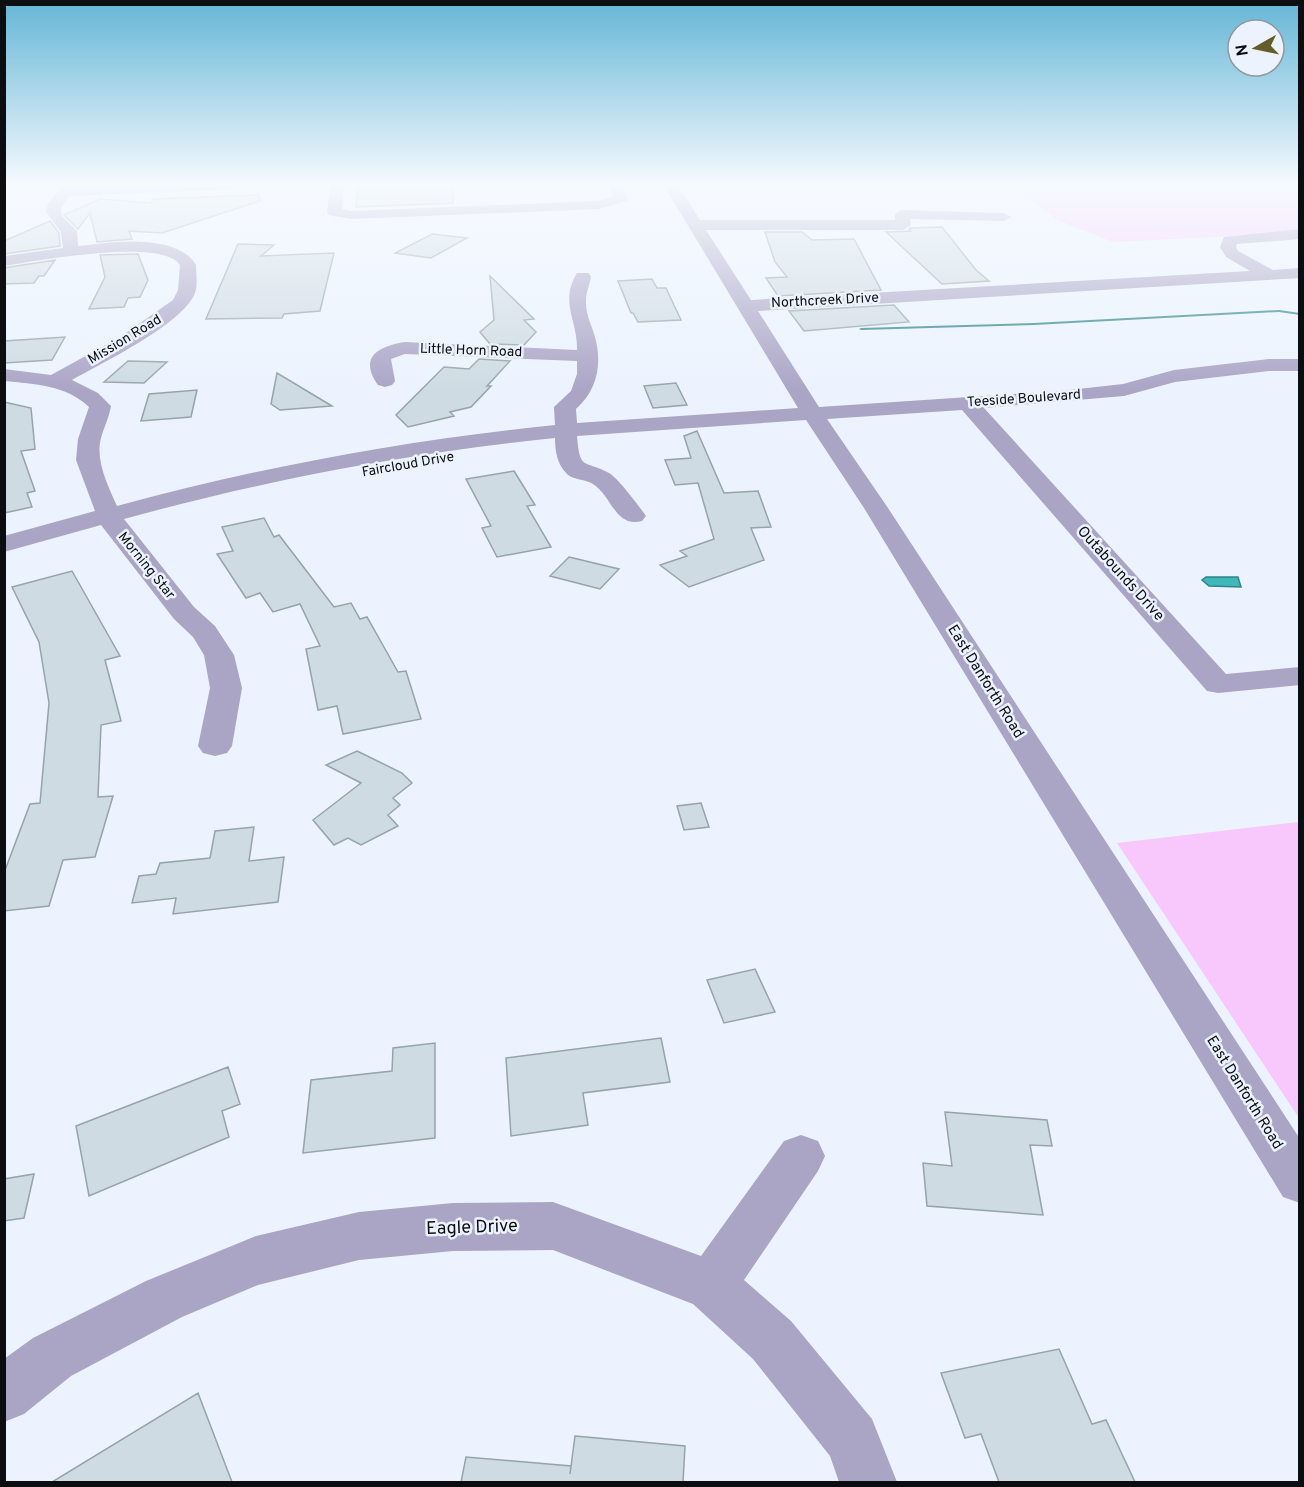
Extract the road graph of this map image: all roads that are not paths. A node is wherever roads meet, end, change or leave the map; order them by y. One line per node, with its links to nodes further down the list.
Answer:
1 (55, 253): 5 (street, Mission Road)
2 (178, 253): 13 (street, Mission Road)
3 (715, 253): 9 (street, East Danforth Road)
4 (1232, 253): 7 (street)
5 (4, 261)
6 (1299, 273): 7 (street, Northcreek Drive)
7 (1272, 276): 9 (street, Northcreek Drive)
8 (583, 277): 10 (street)
9 (746, 306): 17 (street, East Danforth Road)
10 (588, 356): 14 (street, Little Horn Road); 15 (street)
11 (1299, 365): 16 (street, Teeside Boulevard)
12 (4, 375): 13 (street, Morning Star)
13 (55, 381): 21 (street, Morning Star)
14 (385, 381)
15 (580, 394): 18 (street); 19 (street)
16 (973, 410): 17 (street, Teeside Boulevard); 24 (street, Outabounds Drive)
17 (816, 419): 19 (street, Faircloud Drive); 27 (street, East Danforth Road)
18 (566, 437): 19 (street, Faircloud Drive); 19 (street); 21 (street, Faircloud Drive)
19 (597, 451): 20 (street)
20 (633, 516)
21 (112, 521): 22 (street, Faircloud Drive); 23 (street, Faircloud Drive); 25 (street, Morning Star)
22 (4, 544)
23 (4, 558)
24 (1299, 676)
25 (215, 746)
26 (801, 1156): 28 (street)
27 (1299, 1181)
28 (711, 1285): 29 (street, Eagle Drive); 30 (street, Eagle Drive)
29 (4, 1394)
30 (868, 1482)

